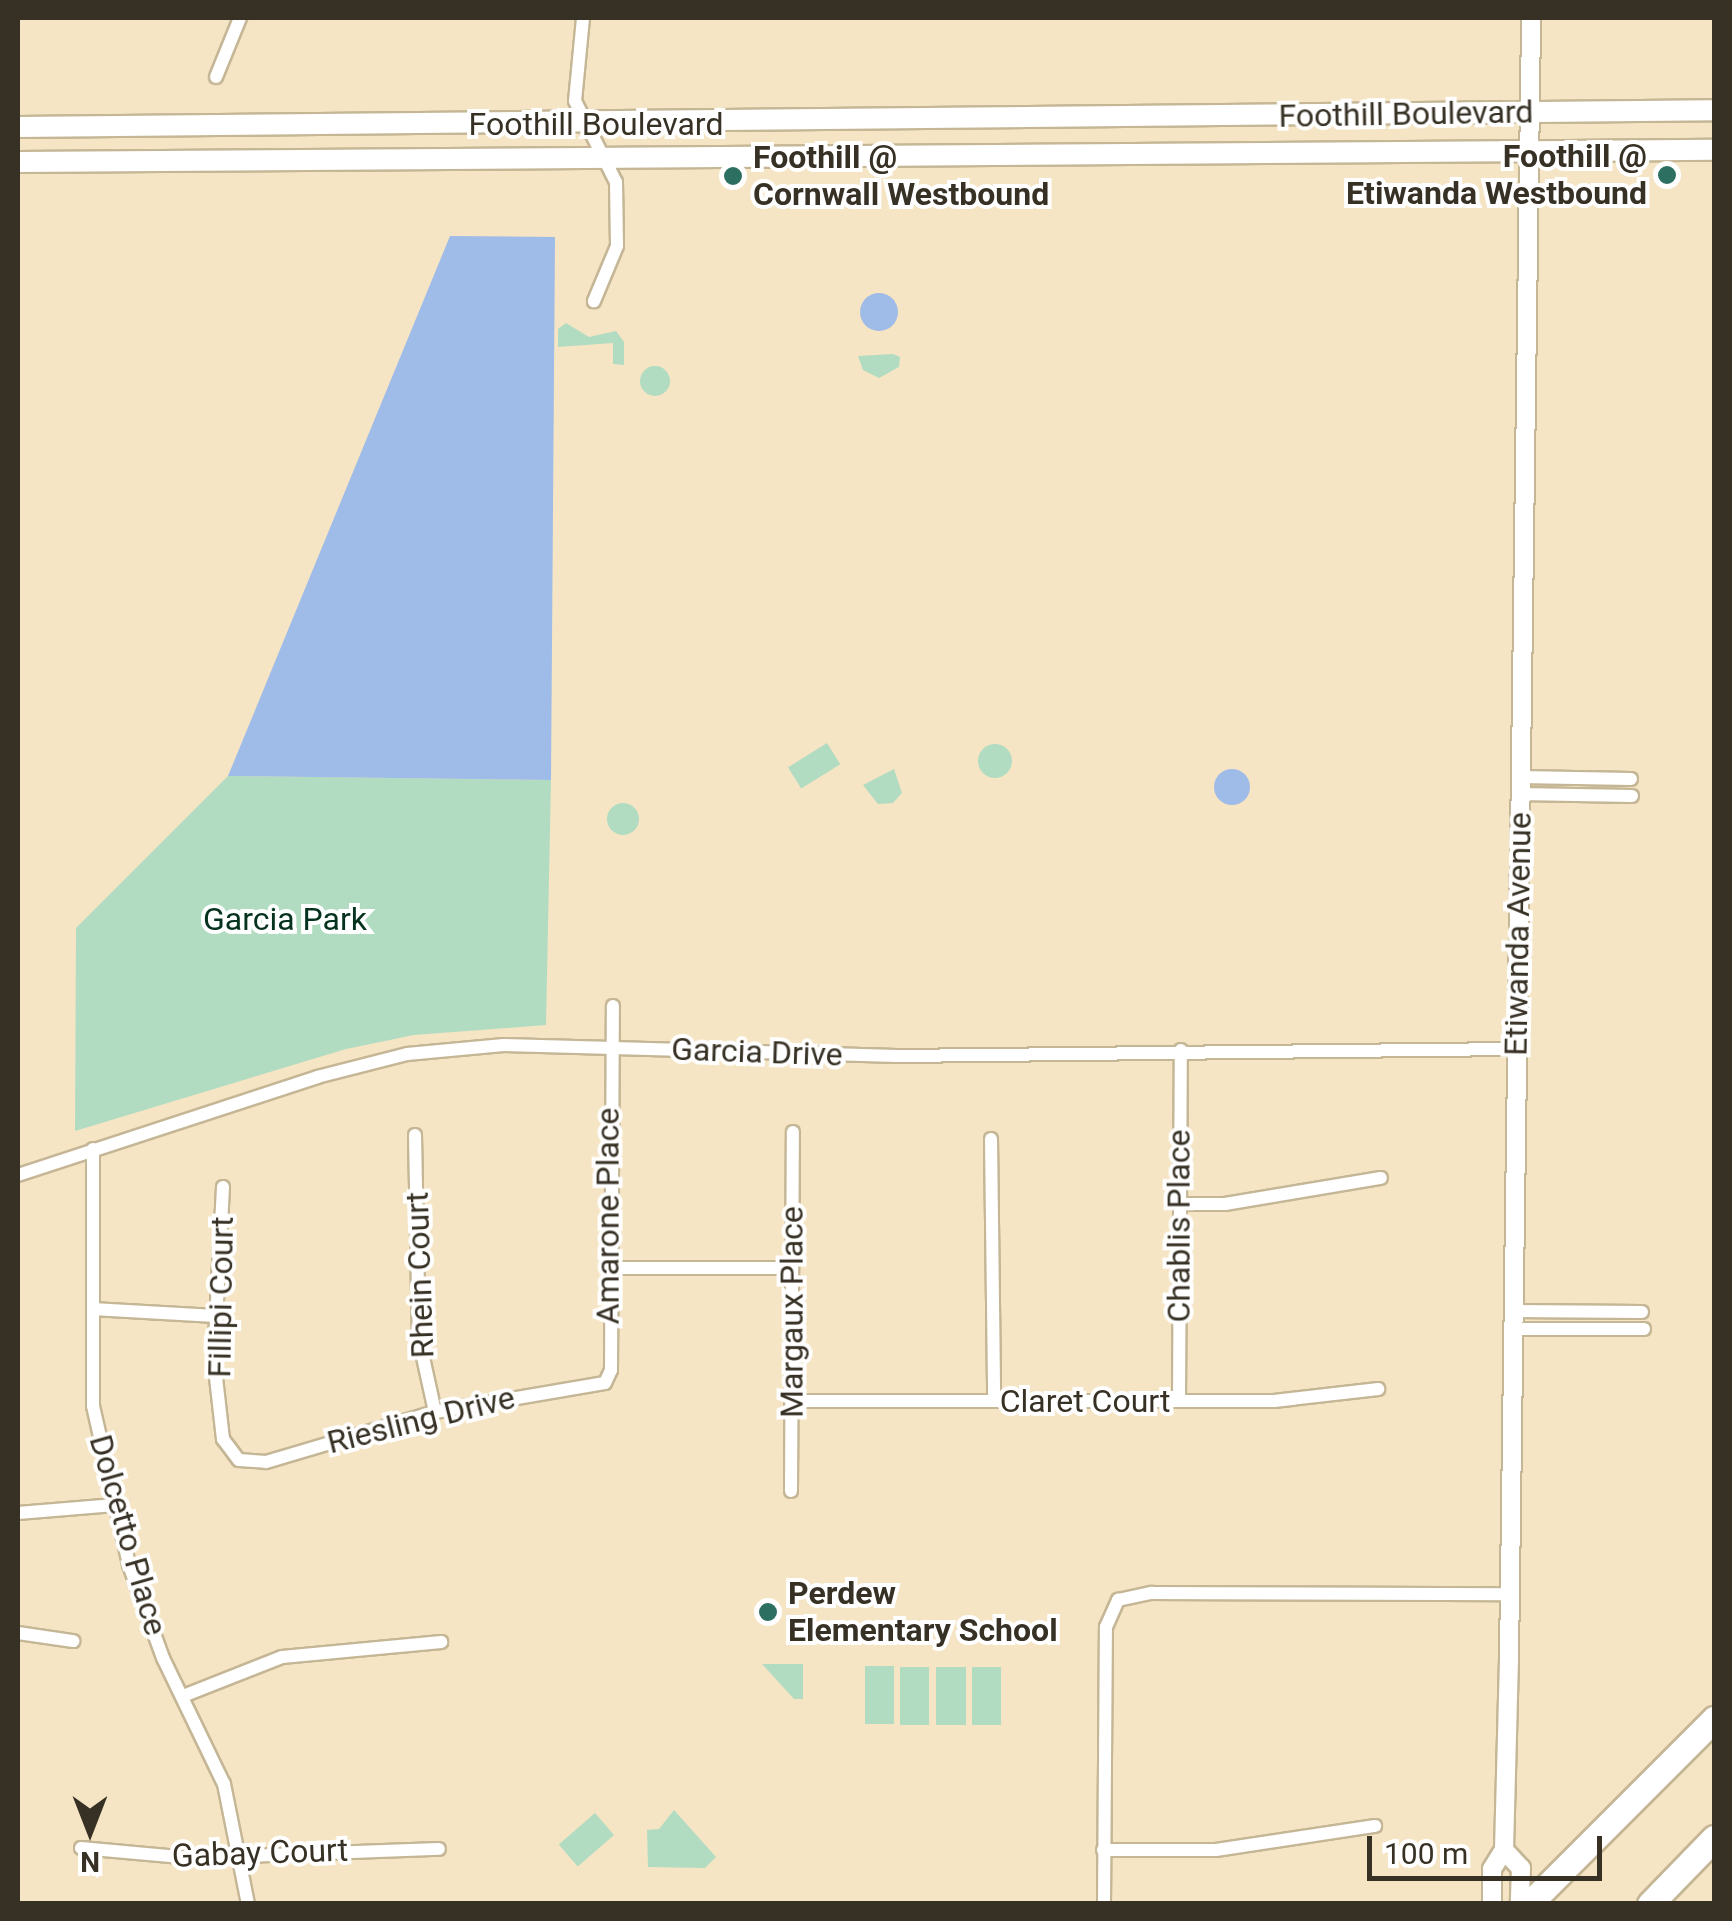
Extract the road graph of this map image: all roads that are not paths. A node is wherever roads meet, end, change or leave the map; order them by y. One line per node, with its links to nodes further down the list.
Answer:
1 (240, 18): 4 (street)
2 (583, 18): 7 (street)
3 (1531, 18): 5 (main road, Etiwanda Avenue)
4 (216, 77)
5 (1526, 110): 6 (main road, Foothill Boulevard); 7 (main road, Foothill Boulevard); 9 (main road, Etiwanda Avenue)
6 (1714, 110)
7 (587, 124): 8 (main road, Foothill Boulevard); 11 (street)
8 (18, 127)
9 (1526, 148): 10 (main road, Foothill Boulevard); 11 (main road, Foothill Boulevard); 15 (main road, Etiwanda Avenue)
10 (1714, 150)
11 (604, 155): 12 (main road, Foothill Boulevard); 13 (street)
12 (18, 162)
13 (594, 301)
14 (1631, 778): 15 (street)
15 (1520, 785): 16 (street); 19 (main road, Etiwanda Avenue)
16 (1632, 796)
17 (614, 1006): 18 (street, Amarone Place)
18 (608, 1048): 20 (street, Garcia Drive); 24 (street, Garcia Drive); 29 (street, Amarone Place)
19 (1516, 1049): 20 (street, Garcia Drive); 34 (main road, Etiwanda Avenue)
20 (1181, 1050): 28 (street, Chablis Place)
21 (793, 1132): 30 (street, Margaux Place)
22 (414, 1136): 41 (street, Rhein Court)
23 (991, 1139): 39 (street)
24 (93, 1149): 25 (street, Garcia Drive); 31 (street, Dolcetto Place)
25 (18, 1175)
26 (1382, 1178): 28 (street)
27 (223, 1187): 33 (street, Fillipi Court)
28 (1180, 1204): 40 (street, Chablis Place)
29 (607, 1268): 30 (street); 36 (street, Amarone Place)
30 (792, 1268): 38 (street, Margaux Place)
31 (94, 1310): 33 (street); 44 (street, Dolcetto Place)
32 (1642, 1312): 34 (street)
33 (214, 1316): 42 (street, Fillipi Court)
34 (1512, 1320): 35 (street); 46 (main road, Etiwanda Avenue)
35 (1644, 1330)
36 (605, 1383): 41 (street, Riesling Drive)
37 (1378, 1388): 40 (street, Claret Court)
38 (792, 1401): 39 (street, Claret Court); 43 (street, Margaux Place)
39 (994, 1401): 40 (street, Claret Court)
40 (1178, 1401)
41 (435, 1412): 42 (street, Riesling Drive)
42 (240, 1460)
43 (791, 1491)
44 (115, 1505): 45 (street); 50 (street, Dolcetto Place)
45 (18, 1513)
46 (1510, 1594): 56 (street); 57 (main road, Etiwanda Avenue)
47 (18, 1633): 48 (street)
48 (74, 1641)
49 (441, 1642): 50 (street)
50 (183, 1696): 58 (street, Dolcetto Place)
51 (1714, 1718): 63 (highway)
52 (1375, 1826): 56 (street)
53 (1714, 1838): 64 (highway)
54 (81, 1848): 58 (street, Gabay Court)
55 (440, 1849): 58 (street, Gabay Court)
56 (1103, 1850): 60 (street)
57 (1504, 1850): 61 (main road, Etiwanda Avenue); 62 (main road, Etiwanda Avenue)
58 (243, 1857): 59 (street, Dolcetto Place)
59 (248, 1904)
60 (1104, 1904)
61 (1492, 1904)
62 (1520, 1904)
63 (1529, 1904)
64 (1650, 1904)

